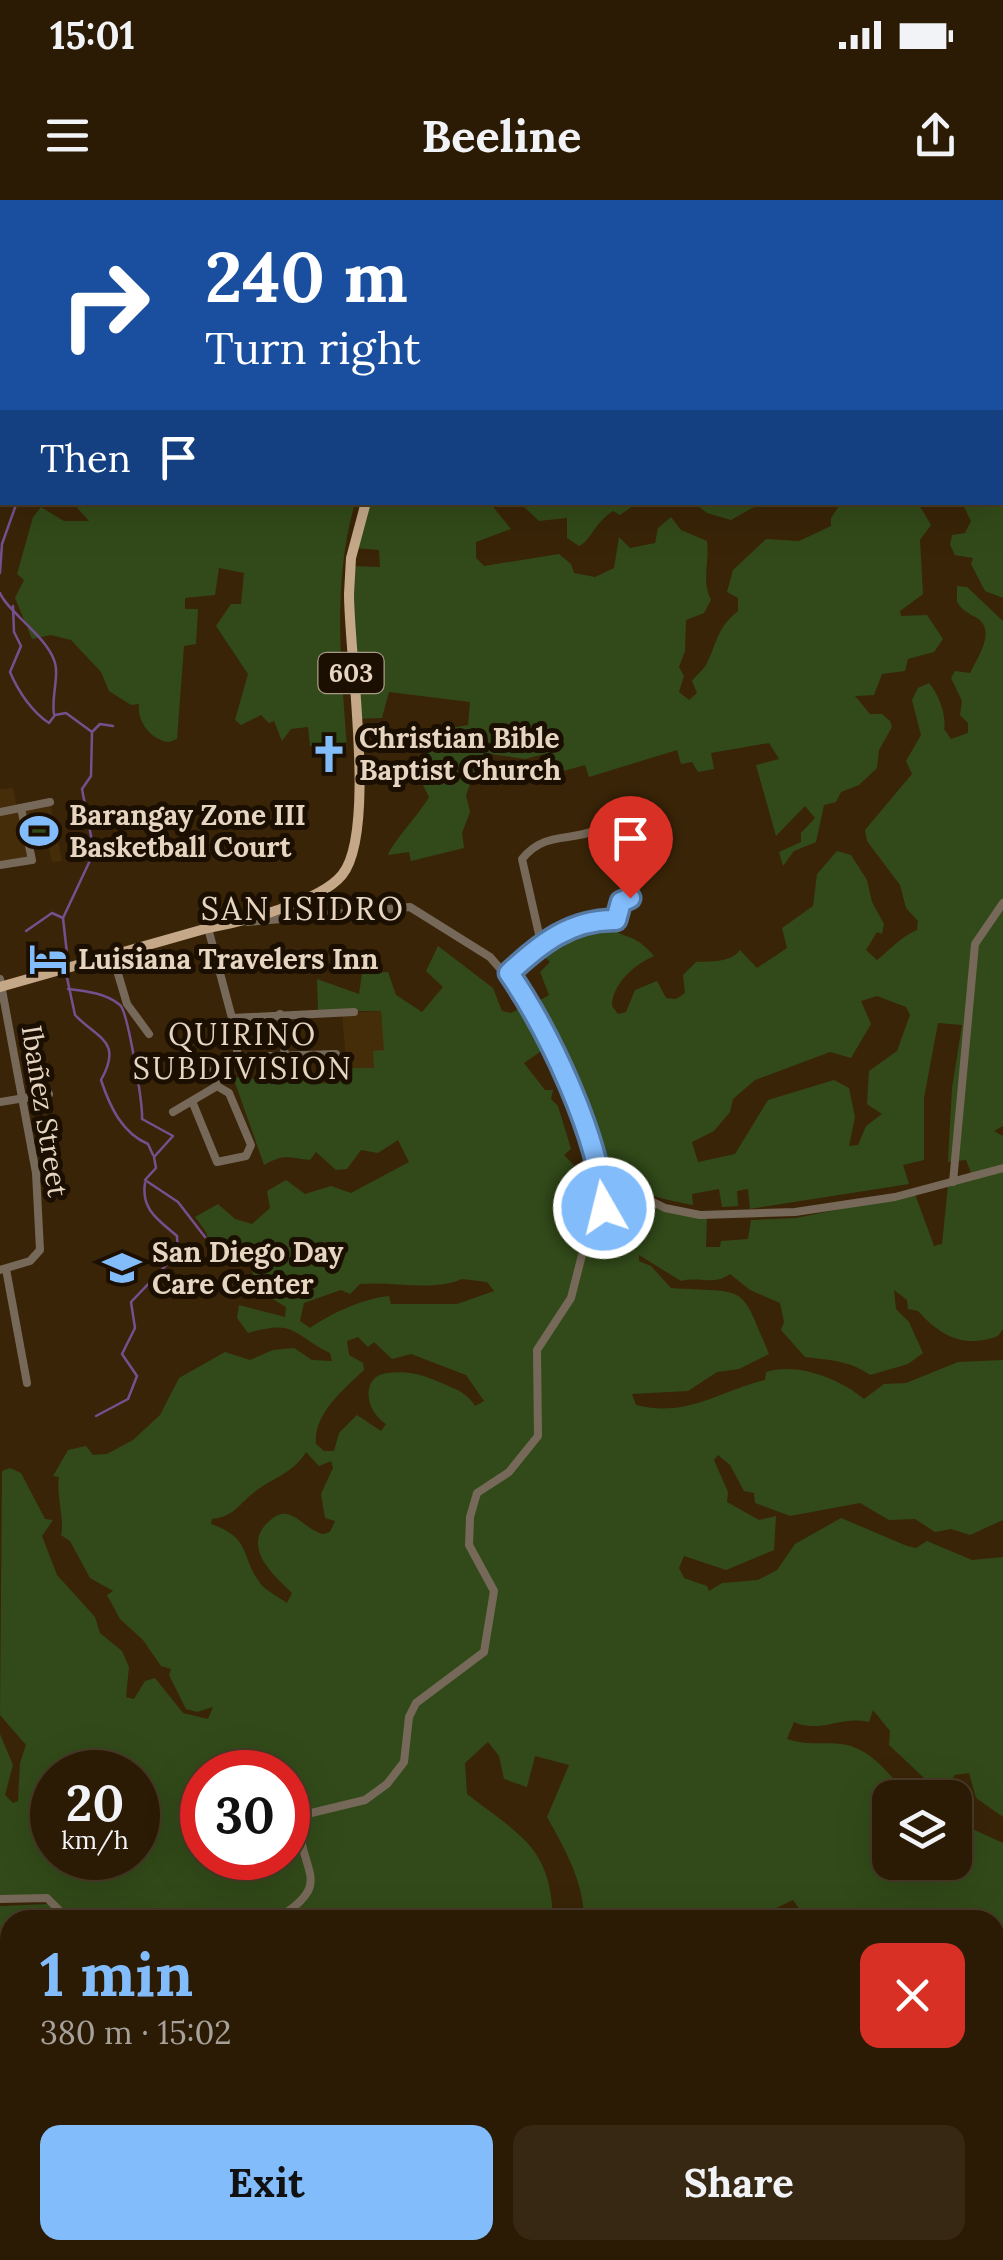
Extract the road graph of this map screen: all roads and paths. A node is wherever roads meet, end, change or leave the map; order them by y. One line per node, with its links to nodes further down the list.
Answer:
1 (365, 505): 8 (main road, 603)
2 (50, 802): 3 (street)
3 (21, 808): 4 (street); 6 (street)
4 (0, 812)
5 (596, 830): 13 (street)
6 (0, 866)
7 (635, 896): 13 (street)
8 (294, 901): 10 (main road); 11 (main road, 603)
9 (1003, 903): 35 (street)
10 (298, 919): 11 (street); 15 (street)
11 (239, 923): 12 (main road, 603)
12 (208, 928): 14 (main road, 603); 20 (street)
13 (541, 943): 15 (street)
14 (112, 957): 17 (main road, 603); 21 (street)
15 (509, 973): 33 (street)
16 (0, 979): 17 (street, Ibañez Street)
17 (1, 987): 22 (street, Ibañez Street)
18 (354, 1012): 19 (street)
19 (280, 1014): 20 (street); 25 (street)
20 (232, 1018): 26 (street)
21 (150, 1034)
22 (12, 1041): 23 (street); 29 (street, Ibañez Street)
23 (0, 1043)
24 (336, 1054): 25 (street)
25 (285, 1056): 26 (street)
26 (238, 1058): 27 (street)
27 (217, 1086): 30 (street); 30 (street)
28 (49, 1094): 29 (street)
29 (22, 1098): 31 (street); 36 (street, Ibañez Street)
30 (192, 1101): 32 (street)
31 (0, 1102)
32 (173, 1112)
33 (601, 1167): 35 (street); 40 (street)
34 (1003, 1168): 35 (street)
35 (953, 1182)
36 (3, 1269): 37 (street)
37 (28, 1383)
38 (0, 1900): 39 (street)
39 (59, 1910)
40 (293, 1910)

